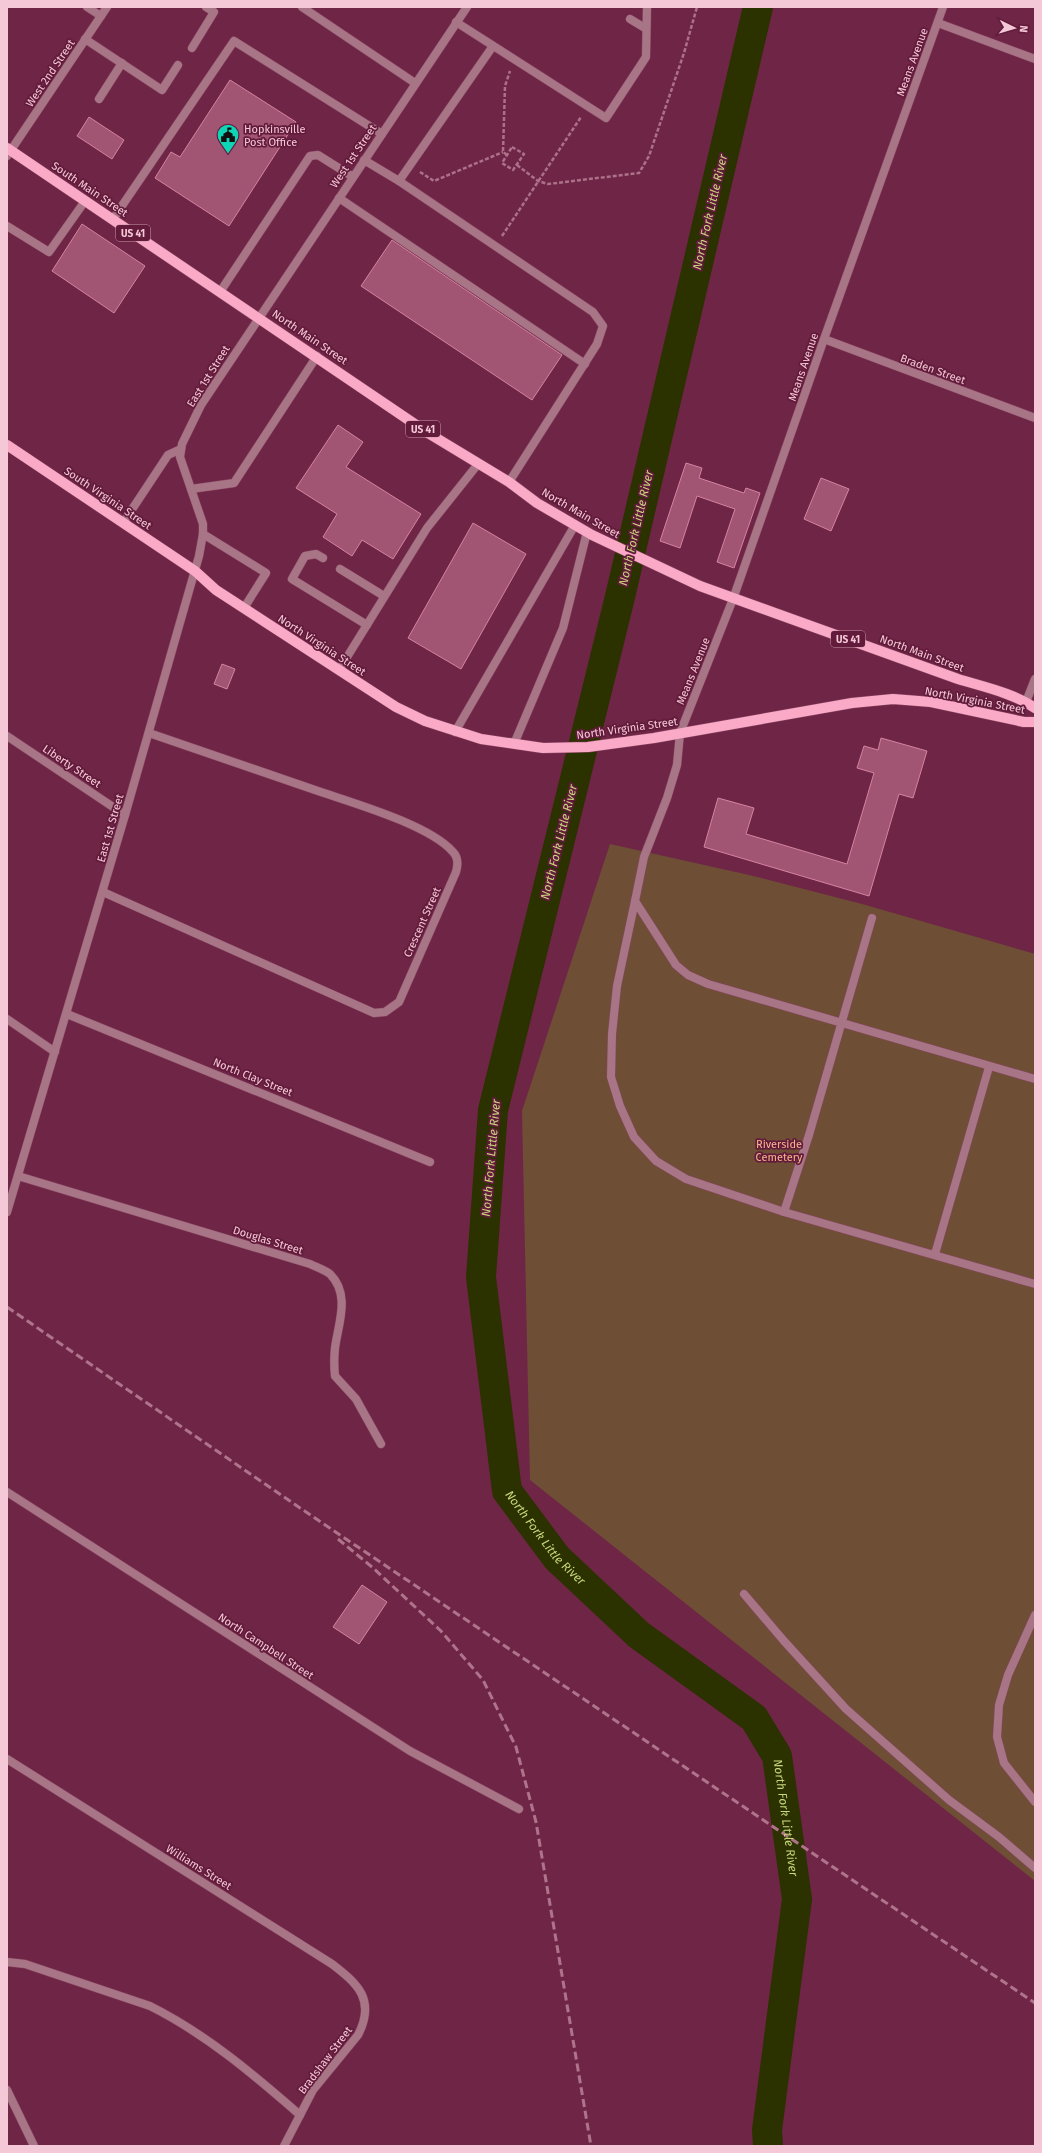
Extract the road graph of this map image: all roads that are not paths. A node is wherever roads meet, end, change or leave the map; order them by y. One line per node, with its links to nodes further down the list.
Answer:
1 (87, 7): 8 (street)
2 (107, 7): 8 (street, West 2nd Street)
3 (206, 7): 15 (street)
4 (302, 7): 19 (street)
5 (466, 7): 10 (street, West 1st Street)
6 (647, 7): 12 (street)
7 (943, 7): 11 (street, Means Avenue)
8 (101, 16): 13 (street, West 2nd Street)
9 (630, 19): 12 (street)
10 (456, 22): 14 (street); 19 (street, West 1st Street)
11 (938, 23): 16 (street); 32 (street, Means Avenue)
12 (645, 28): 14 (street)
13 (85, 39): 17 (street); 22 (street, West 2nd Street)
14 (493, 46): 25 (street)
15 (192, 48)
16 (1035, 59)
17 (122, 63): 18 (street); 20 (street)
18 (178, 65)
19 (415, 83): 21 (street, West 1st Street)
20 (99, 99)
21 (382, 134): 23 (street, West 1st Street); 28 (street)
22 (8, 152): 27 (main road, South Main Street / US 41)
23 (364, 160): 24 (street, West 1st Street); 25 (street)
24 (353, 176): 26 (street, West 1st Street); 30 (street)
25 (399, 181): 34 (street)
26 (339, 198): 31 (street, West 1st Street); 34 (street)
27 (85, 201): 28 (main road, South Main Street / US 41); 29 (street)
28 (113, 219): 30 (main road, South Main Street / US 41)
29 (7, 226)
30 (220, 292): 31 (main road, South Main Street / US 41)
31 (258, 317): 33 (main road, North Main Street / US 41); 37 (street, East 1st Street)
32 (824, 340): 35 (street, Braden Street); 49 (street, Means Avenue)
33 (317, 356): 38 (main road, North Main Street / US 41); 40 (street)
34 (584, 364): 39 (street)
35 (1035, 418)
36 (7, 445): 41 (main road, South Virginia Street)
37 (181, 448): 40 (street, East 1st Street); 41 (street, East 1st Street)
38 (478, 464): 39 (main road, North Main Street / US 41); 48 (street)
39 (509, 482): 42 (main road, North Main Street / US 41)
40 (191, 488): 43 (street, East 1st Street)
41 (123, 522): 47 (main road, South Virginia Street)
42 (574, 525): 44 (main road, North Main Street / US 41); 56 (street)
43 (203, 534): 47 (street, East 1st Street); 50 (street)
44 (589, 534): 49 (main road, North Main Street / US 41); 60 (street)
45 (323, 558): 51 (street)
46 (340, 569): 48 (street)
47 (195, 571): 50 (main road, North Virginia Street); 57 (street, East 1st Street)
48 (384, 596): 51 (street)
49 (733, 599): 54 (main road, North Main Street / US 41); 58 (street, Means Avenue)
50 (244, 608): 52 (main road, North Virginia Street)
51 (367, 625): 52 (street)
52 (339, 670): 56 (main road, North Virginia Street)
53 (1035, 679): 54 (street)
54 (1031, 705)
55 (1035, 722): 58 (main road, North Virginia Street)
56 (456, 732): 60 (main road, North Virginia Street)
57 (149, 733): 61 (street, East 1st Street); 62 (street, Crescent Street)
58 (680, 733): 60 (main road, North Virginia Street); 63 (street, Means Avenue)
59 (7, 736): 61 (street, Liberty Street)
60 (514, 744)
61 (125, 815): 62 (street, East 1st Street)
62 (103, 892): 65 (street, East 1st Street)
63 (635, 901): 67 (street); 74 (street, Means Avenue)
64 (872, 918): 67 (street)
65 (67, 1014): 68 (street, East 1st Street); 71 (street, North Clay Street)
66 (7, 1019): 68 (street)
67 (842, 1023): 69 (street); 74 (street)
68 (55, 1052): 72 (street, East 1st Street)
69 (990, 1067): 70 (street); 75 (street)
70 (1035, 1079)
71 (430, 1162)
72 (18, 1176): 73 (street, East 1st Street); 77 (street, Douglas Street)
73 (7, 1212)
74 (784, 1212): 75 (street, Means Avenue)
75 (935, 1254): 76 (street, Means Avenue)
76 (1035, 1284)
77 (380, 1444)
78 (7, 1492): 83 (street, North Campbell Street)
79 (744, 1594): 84 (street)
80 (1035, 1615): 82 (street)
81 (7, 1759): 86 (street, Williams Street)
82 (1035, 1802)
83 (519, 1809)
84 (1035, 1868)
85 (7, 1962): 88 (street)
86 (364, 2006): 88 (street, Bradshaw Street)
87 (7, 2090): 89 (street)
88 (300, 2116): 90 (street, Bradshaw Street)
89 (34, 2146)
90 (284, 2146)

